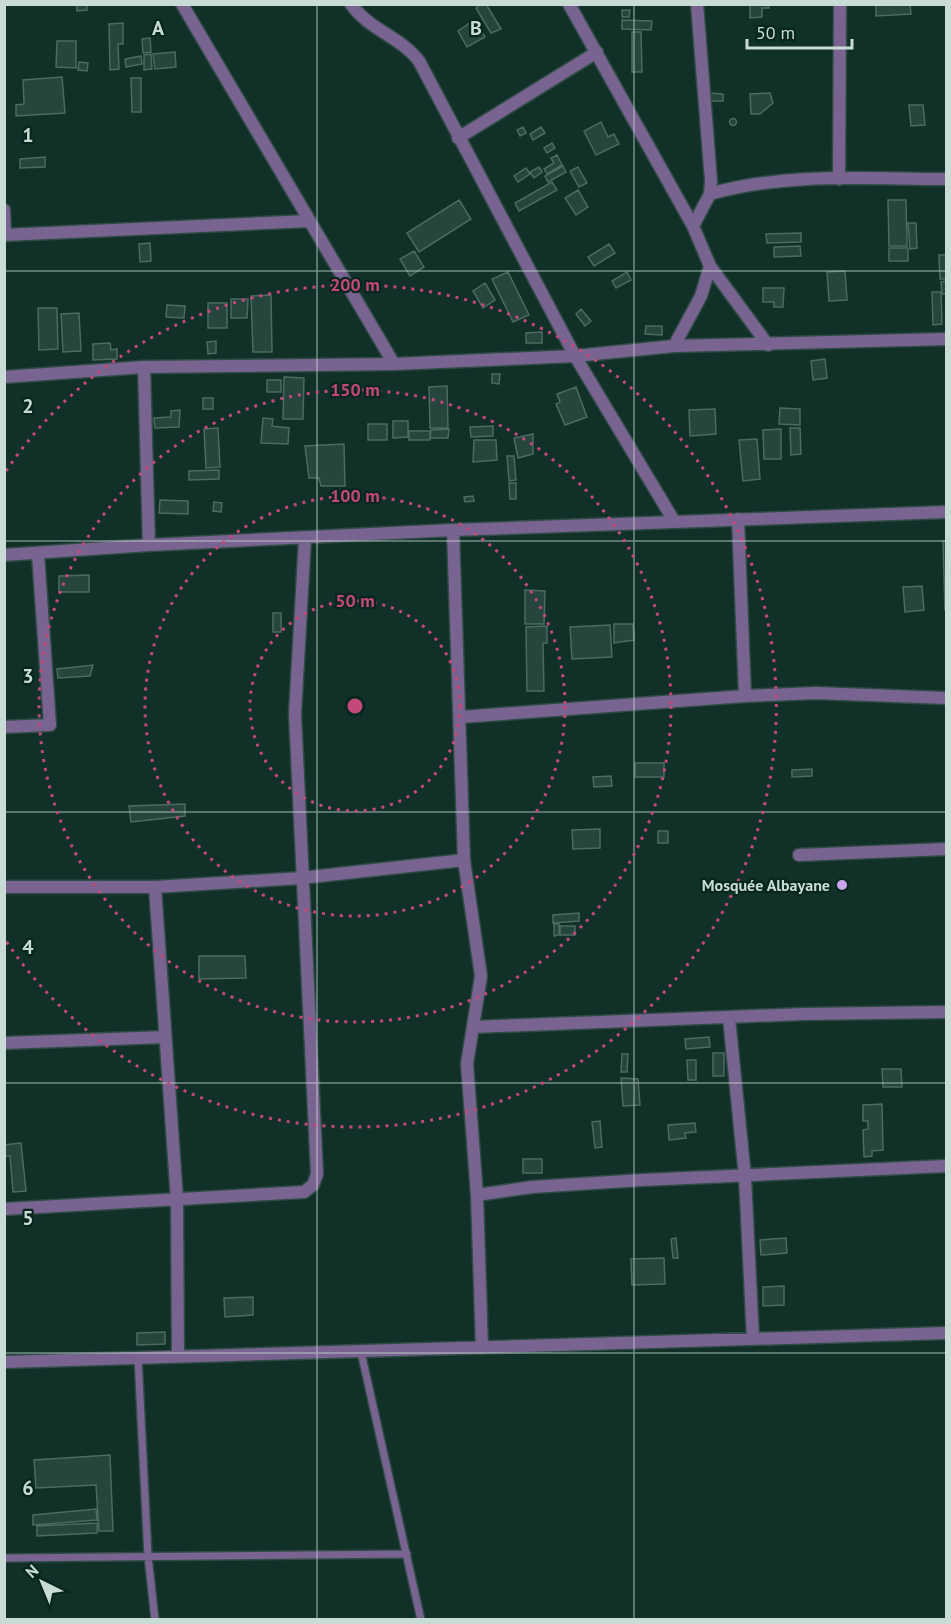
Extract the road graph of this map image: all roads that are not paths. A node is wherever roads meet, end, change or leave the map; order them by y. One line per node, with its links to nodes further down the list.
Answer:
1 (182, 4): 12 (street)
2 (351, 4): 7 (street)
3 (568, 4): 6 (street)
4 (697, 4): 10 (street)
5 (840, 4): 8 (street)
6 (597, 52): 7 (street); 13 (street)
7 (458, 138): 19 (street)
8 (839, 179): 9 (street); 10 (street)
9 (946, 179)
10 (710, 194): 13 (street)
11 (4, 210): 14 (street)
12 (308, 221): 14 (street); 20 (street)
13 (693, 226): 15 (street)
14 (5, 235)
15 (710, 266): 17 (street); 18 (street)
16 (946, 339): 17 (street)
17 (768, 345): 18 (street)
18 (674, 346): 19 (street)
19 (575, 356): 20 (street); 25 (street)
20 (394, 364): 21 (street)
21 (144, 367): 22 (street); 28 (street)
22 (4, 377)
23 (946, 512): 24 (street)
24 (738, 519): 25 (street); 31 (street)
25 (674, 521): 26 (street)
26 (453, 530): 27 (street); 33 (street)
27 (305, 538): 28 (street); 38 (street)
28 (149, 545): 29 (street)
29 (38, 554): 30 (street); 34 (street)
30 (4, 555)
31 (745, 696): 32 (street); 33 (street)
32 (946, 698)
33 (461, 717): 37 (street)
34 (4, 727)
35 (946, 849): 36 (street)
36 (799, 855)
37 (464, 860): 38 (street); 43 (street)
38 (301, 878): 40 (street); 49 (street)
39 (4, 887): 40 (street)
40 (154, 887): 44 (street)
41 (946, 1012): 42 (street)
42 (729, 1018): 43 (street); 47 (street)
43 (473, 1027): 48 (street)
44 (165, 1037): 45 (street); 49 (street)
45 (4, 1043)
46 (946, 1166): 47 (street)
47 (745, 1177): 48 (street); 52 (street)
48 (477, 1195): 53 (street)
49 (177, 1200): 50 (street); 55 (street)
50 (4, 1209)
51 (946, 1333): 52 (street)
52 (753, 1339): 53 (street)
53 (482, 1348): 54 (street)
54 (361, 1352): 55 (street); 58 (lane)
55 (178, 1357): 56 (street)
56 (138, 1358): 57 (street); 59 (lane)
57 (4, 1362)
58 (407, 1554): 59 (lane); 62 (lane)
59 (148, 1556): 60 (lane); 61 (lane)
60 (4, 1558)
61 (155, 1620)
62 (421, 1620)

